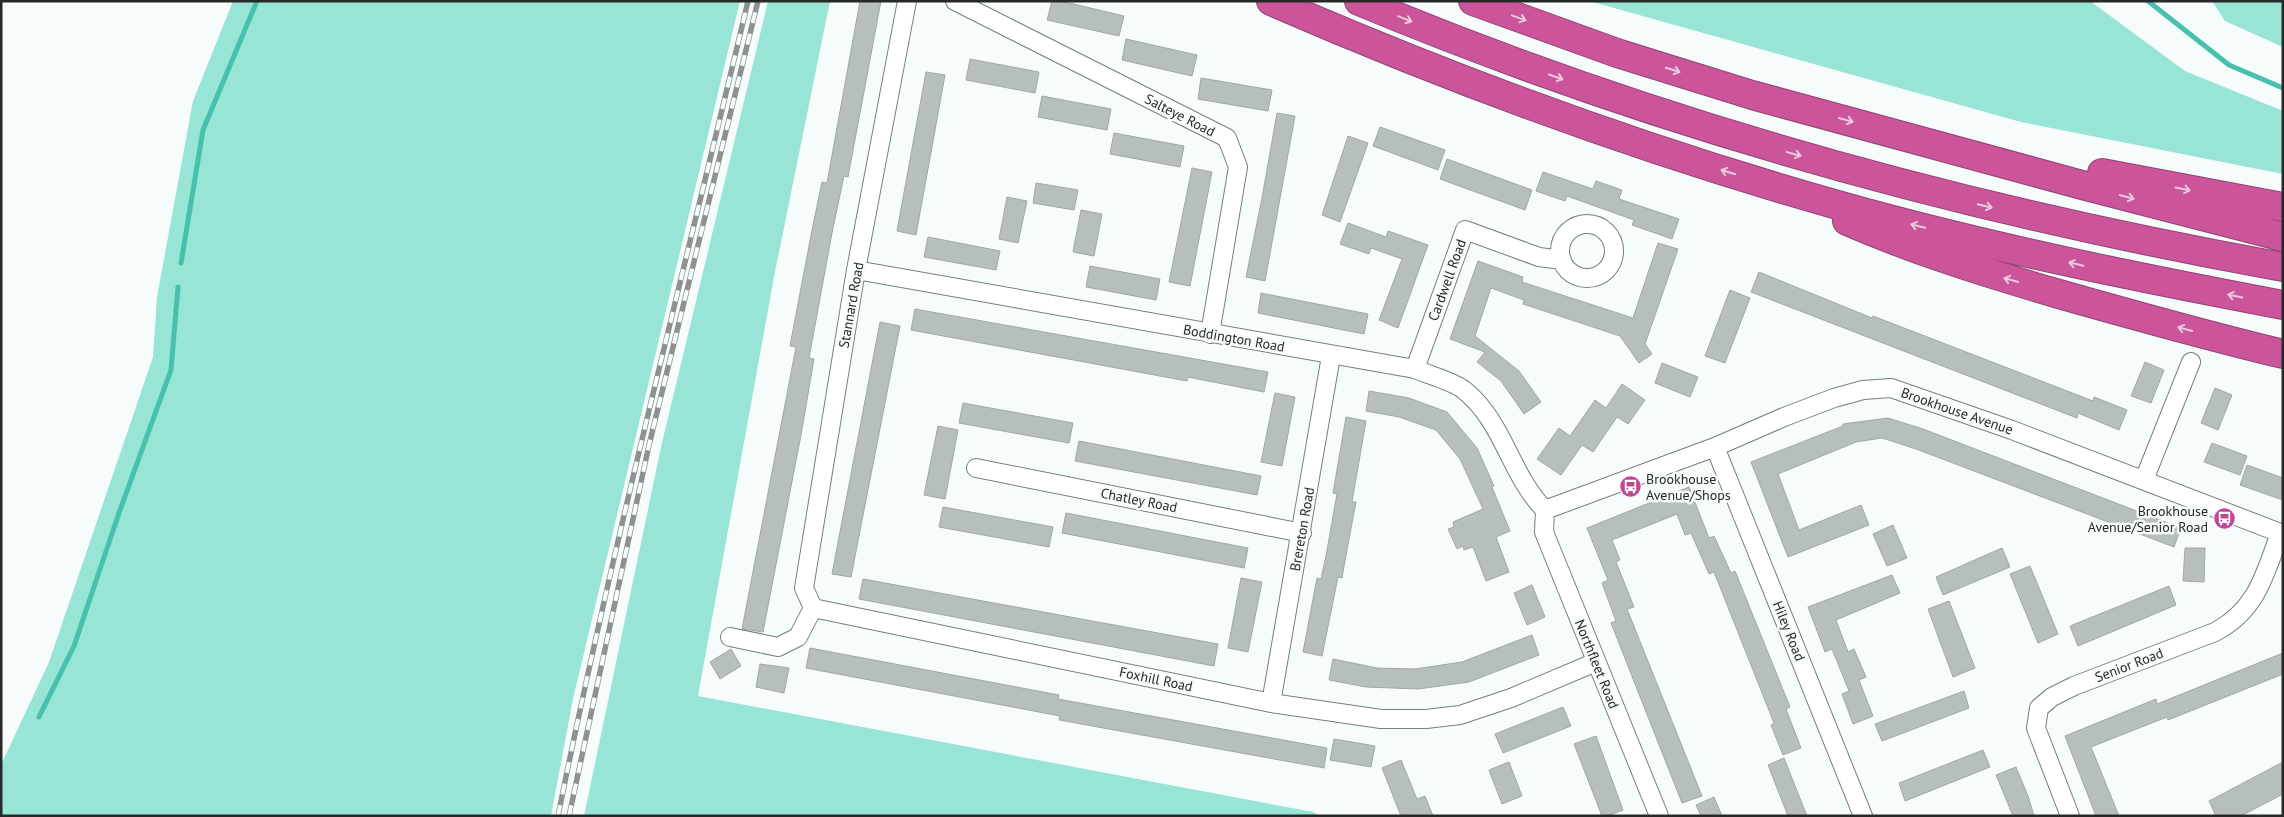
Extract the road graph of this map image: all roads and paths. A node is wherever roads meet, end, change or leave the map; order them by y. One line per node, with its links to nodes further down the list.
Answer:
1 (907, 1): 12 (street, Stannard Road)
2 (955, 1): 14 (street, Salteye Road)
3 (1271, 1): 7 (highway, one-way to 3)
4 (1359, 1): 11 (highway, one-way to 11)
5 (1473, 1): 6 (highway, one-way to 6)
6 (1979, 156): 8 (highway, one-way to 8); 9 (highway, one-way to 9)
7 (1764, 183): 13 (highway, one-way to 7); 15 (highway, one-way to 7)
8 (2283, 207)
9 (2283, 237)
10 (1562, 260): 18 (street, Cardwell Road)
11 (2283, 267)
12 (856, 270): 14 (street, Boddington Road); 25 (street, Stannard Road)
13 (2283, 305)
14 (1210, 334): 16 (street, Boddington Road)
15 (2283, 354)
16 (1331, 356): 18 (street, Boddington Road); 23 (street, Brereton Road)
17 (2191, 362): 21 (street)
18 (1415, 369): 22 (street, Boddington Road)
19 (1715, 447): 21 (street, Brookhouse Avenue); 22 (street, Brookhouse Avenue); 30 (street, Hiley Road)
20 (976, 468): 23 (street, Chatley Road)
21 (2144, 480): 24 (street, Brookhouse Avenue)
22 (1545, 510): 27 (street, Northfleet Road)
23 (1302, 533): 28 (street, Brereton Road)
24 (2281, 533): 31 (street, Senior Road)
25 (813, 608): 26 (street); 28 (street, Foxhill Road)
26 (730, 637)
27 (1596, 662): 28 (street, Foxhill Road); 29 (street, Northfleet Road)
28 (1271, 703)
29 (1659, 816)
30 (1863, 816)
31 (2070, 816)

